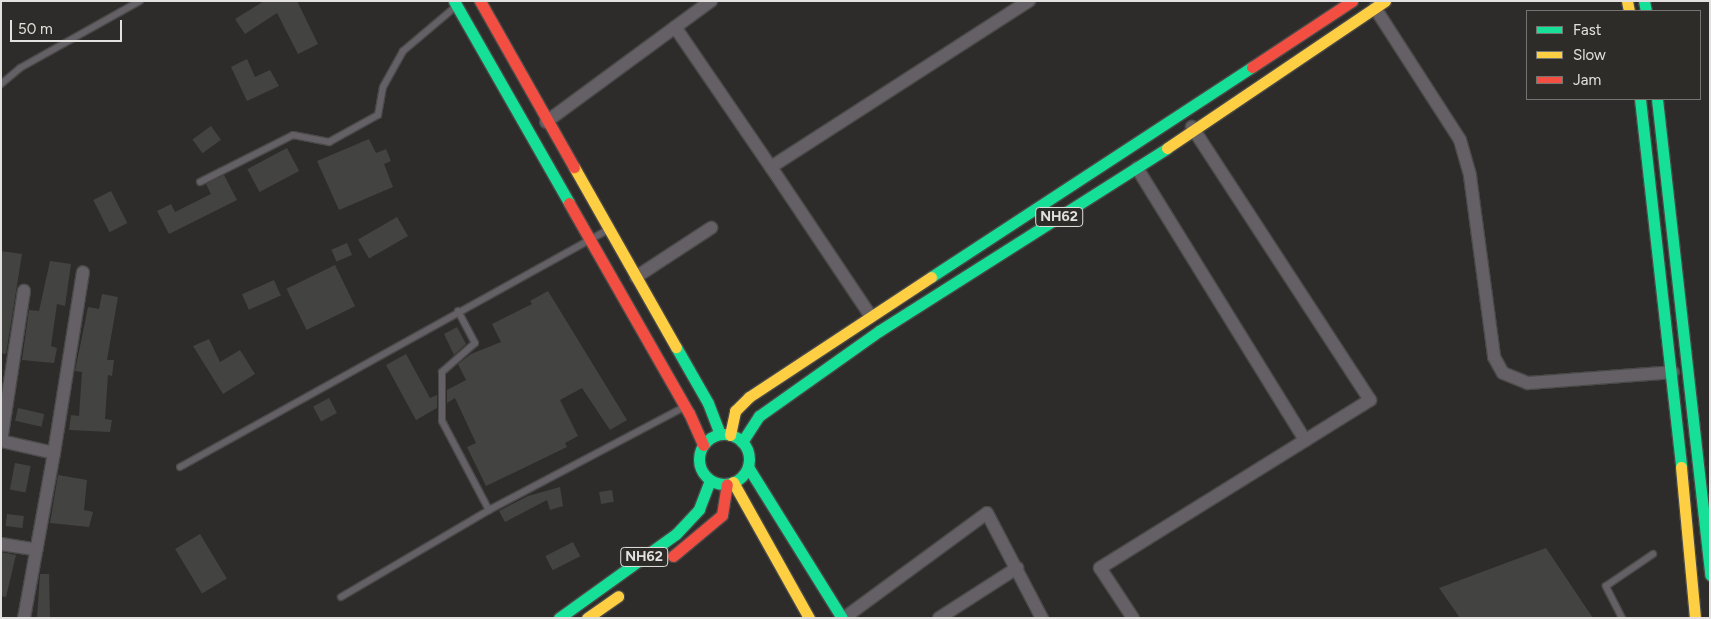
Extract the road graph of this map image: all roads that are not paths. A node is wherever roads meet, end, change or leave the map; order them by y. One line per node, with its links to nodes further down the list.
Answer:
1 (140, 1): 9 (lane)
2 (480, 1): 13 (main road)
3 (711, 1): 8 (street)
4 (1029, 1): 15 (street)
5 (1352, 1): 12 (main road, NH62)
6 (457, 3): 17 (lane); 20 (main road)
7 (1380, 5): 14 (main road, NH62); 26 (street)
8 (675, 27): 13 (street); 15 (street)
9 (1, 84)
10 (1640, 100): 26 (main road)
11 (1657, 100): 44 (main road)
12 (1184, 114): 14 (street); 25 (main road, NH62)
13 (546, 122): 19 (main road)
14 (1194, 128): 16 (main road, NH62); 29 (street)
15 (771, 168): 25 (street)
16 (1138, 168): 29 (street); 31 (main road, NH62)
17 (200, 182)
18 (711, 228): 22 (street)
19 (608, 229): 20 (lane); 22 (main road)
20 (590, 240): 24 (lane); 27 (main road)
21 (83, 272): 33 (street)
22 (636, 277): 28 (main road)
23 (24, 291): 30 (street)
24 (458, 312): 34 (lane); 38 (lane)
25 (870, 315): 28 (main road, NH62)
26 (1673, 372): 56 (main road)
27 (685, 406): 32 (main road); 38 (lane)
28 (725, 435): 31 (main road); 32 (main road)
29 (1305, 440): 54 (street)
30 (1, 441): 33 (street)
31 (742, 442): 35 (main road)
32 (703, 445): 36 (main road)
33 (54, 452): 40 (street)
34 (180, 467)
35 (748, 467): 37 (main road); 51 (main road)
36 (710, 480): 37 (main road); 48 (main road, NH62)
37 (730, 483): 42 (main road, NH62); 50 (main road)
38 (489, 510): 46 (lane)
39 (1, 544): 40 (street)
40 (37, 550): 47 (street)
41 (1654, 554): 55 (lane)
42 (663, 563)
43 (1017, 568): 51 (street); 52 (street); 53 (street)
44 (1710, 575)
45 (625, 590): 49 (main road, NH62)
46 (341, 597)
47 (24, 618)
48 (558, 618)
49 (587, 618)
50 (809, 618)
51 (843, 618)
52 (939, 618)
53 (1042, 618)
54 (1132, 618)
55 (1622, 618)
56 (1695, 618)

